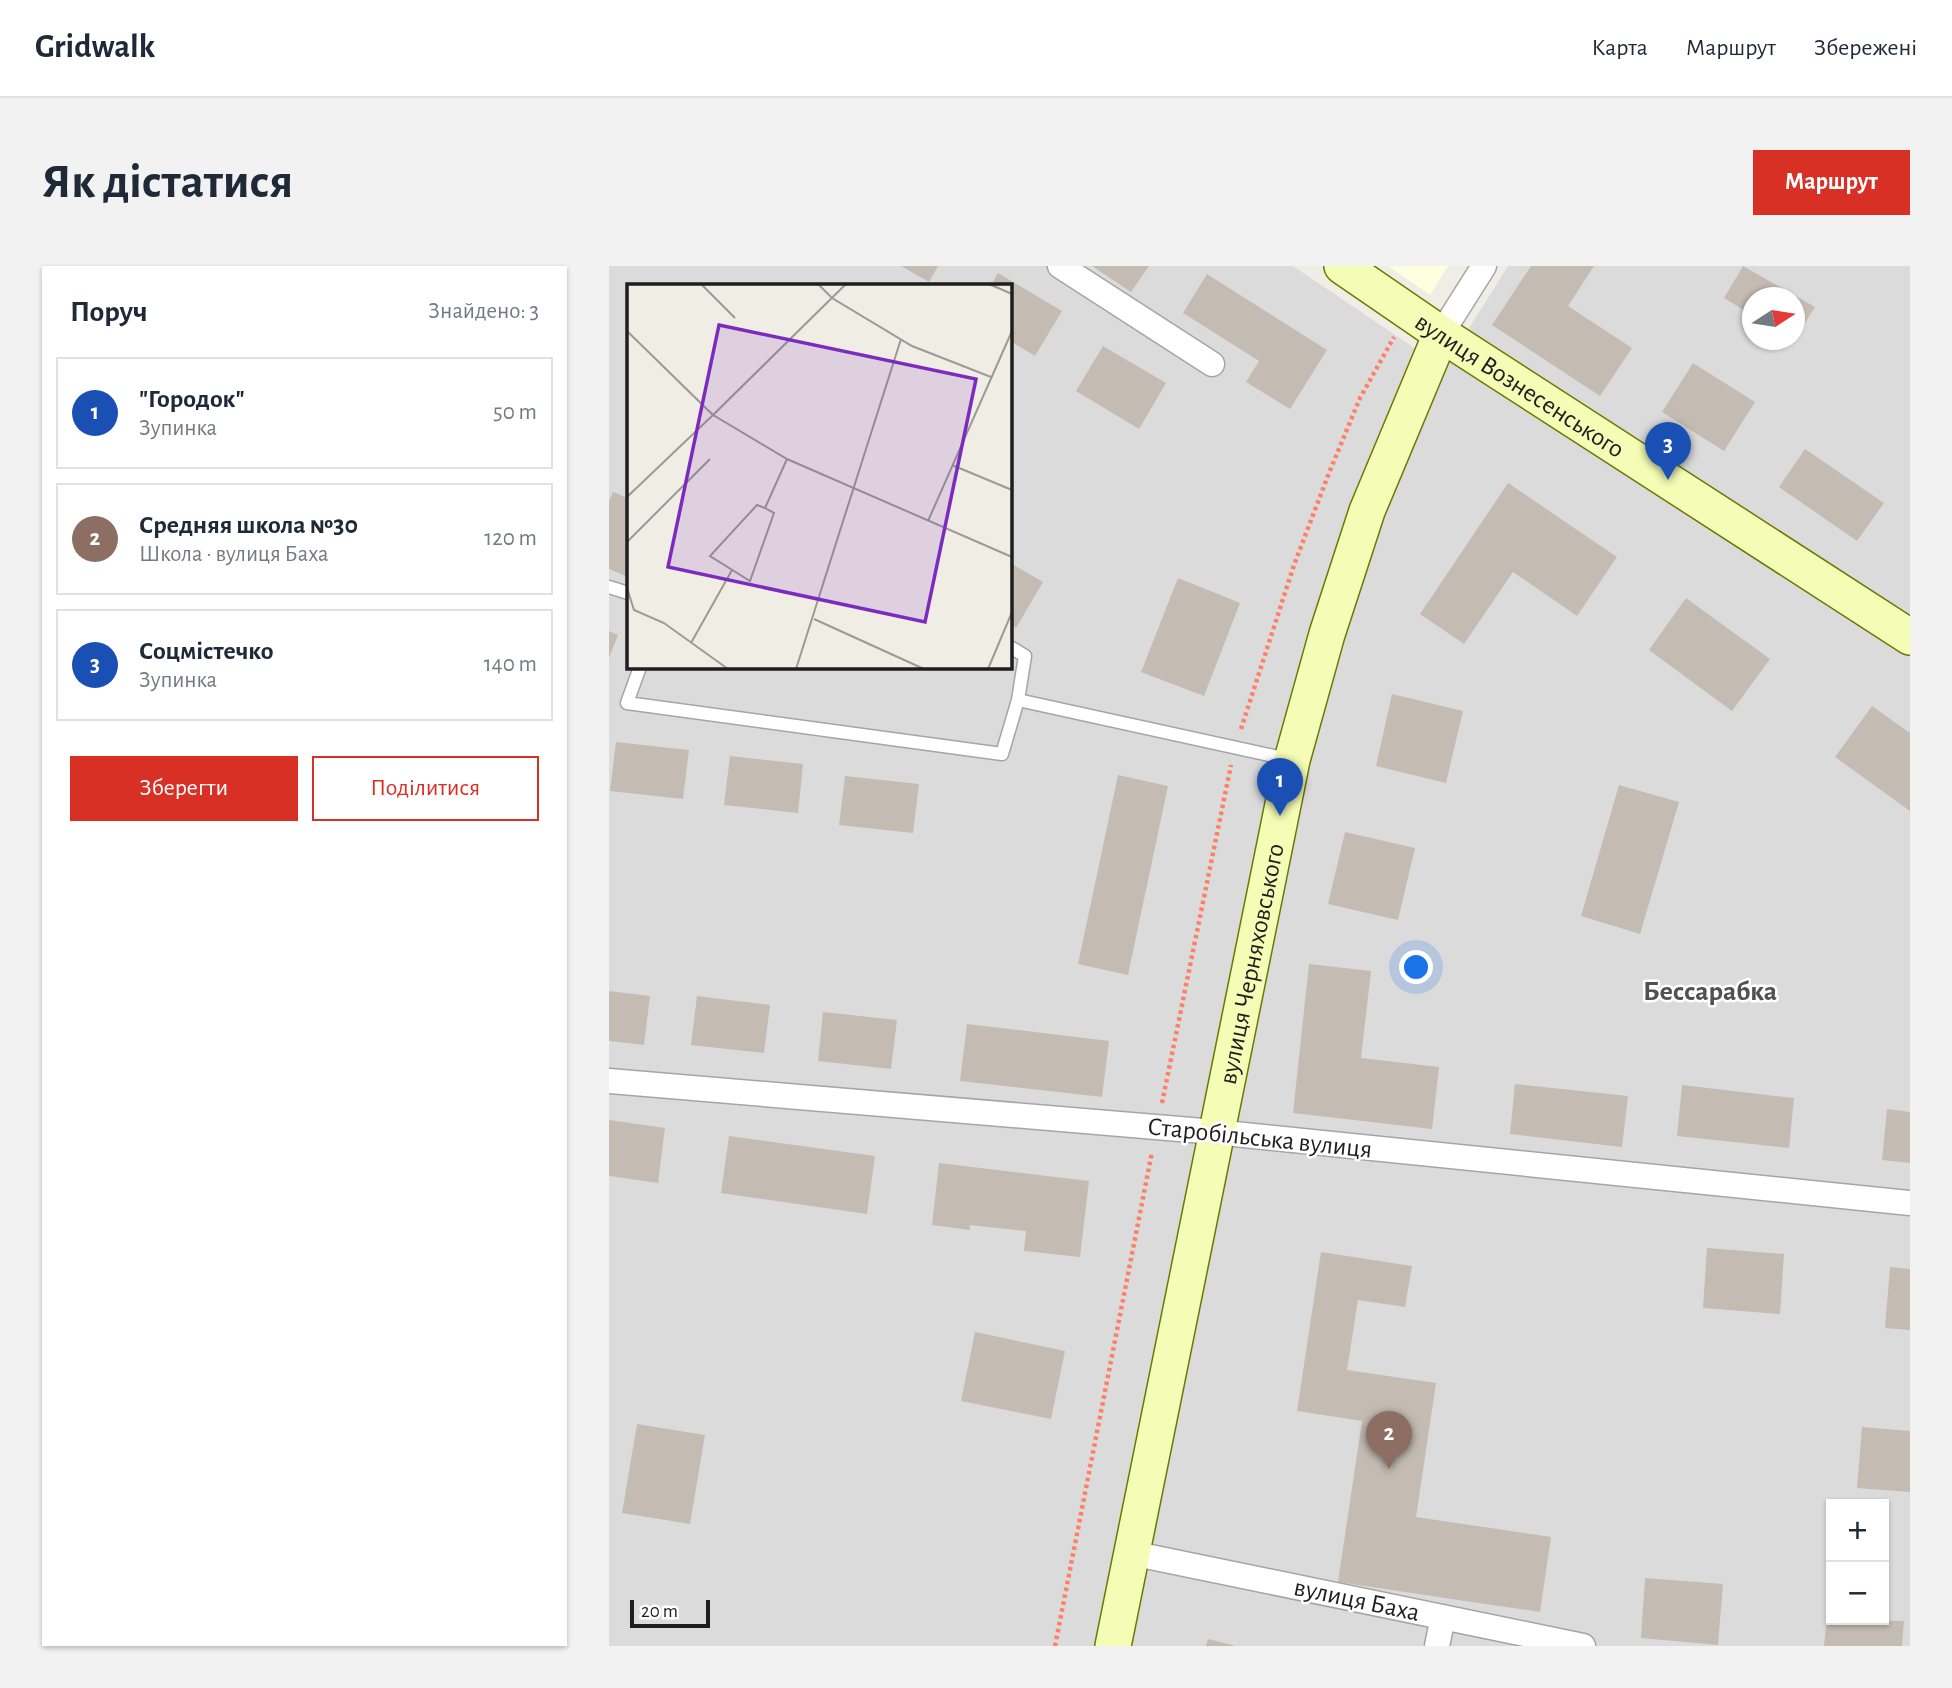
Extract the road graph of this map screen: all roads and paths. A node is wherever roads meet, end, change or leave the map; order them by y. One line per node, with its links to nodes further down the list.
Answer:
1 (1059, 266): 6 (street)
2 (1342, 266): 4 (main road, вулиця Вознесенського)
3 (1484, 266): 5 (street, вулиця Черняховського)
4 (1408, 311): 5 (main road, вулиця Вознесенського); 13 (path)
5 (1441, 334): 9 (main road, вулиця Вознесенського); 14 (main road, вулиця Черняховського)
6 (1212, 364)
7 (609, 587): 8 (lane)
8 (627, 593)
9 (1910, 637)
10 (1011, 647): 12 (lane)
11 (641, 668): 12 (lane)
12 (1018, 700): 13 (lane)
13 (1235, 747): 14 (lane); 16 (path)
14 (1292, 760): 17 (main road, вулиця Черняховського)
15 (609, 1081): 16 (street, Старобільська вулиця)
16 (1157, 1127): 17 (street, Старобільська вулиця); 21 (path)
17 (1215, 1132): 18 (street, Старобільська вулиця); 19 (main road, вулиця Черняховського)
18 (1910, 1203)
19 (1131, 1553): 20 (street, вулиця Баха); 22 (main road, вулиця Черняховського)
20 (1443, 1617): 23 (street); 24 (street, вулиця Баха)
21 (1055, 1646)
22 (1113, 1646)
23 (1437, 1646)
24 (1583, 1646)

